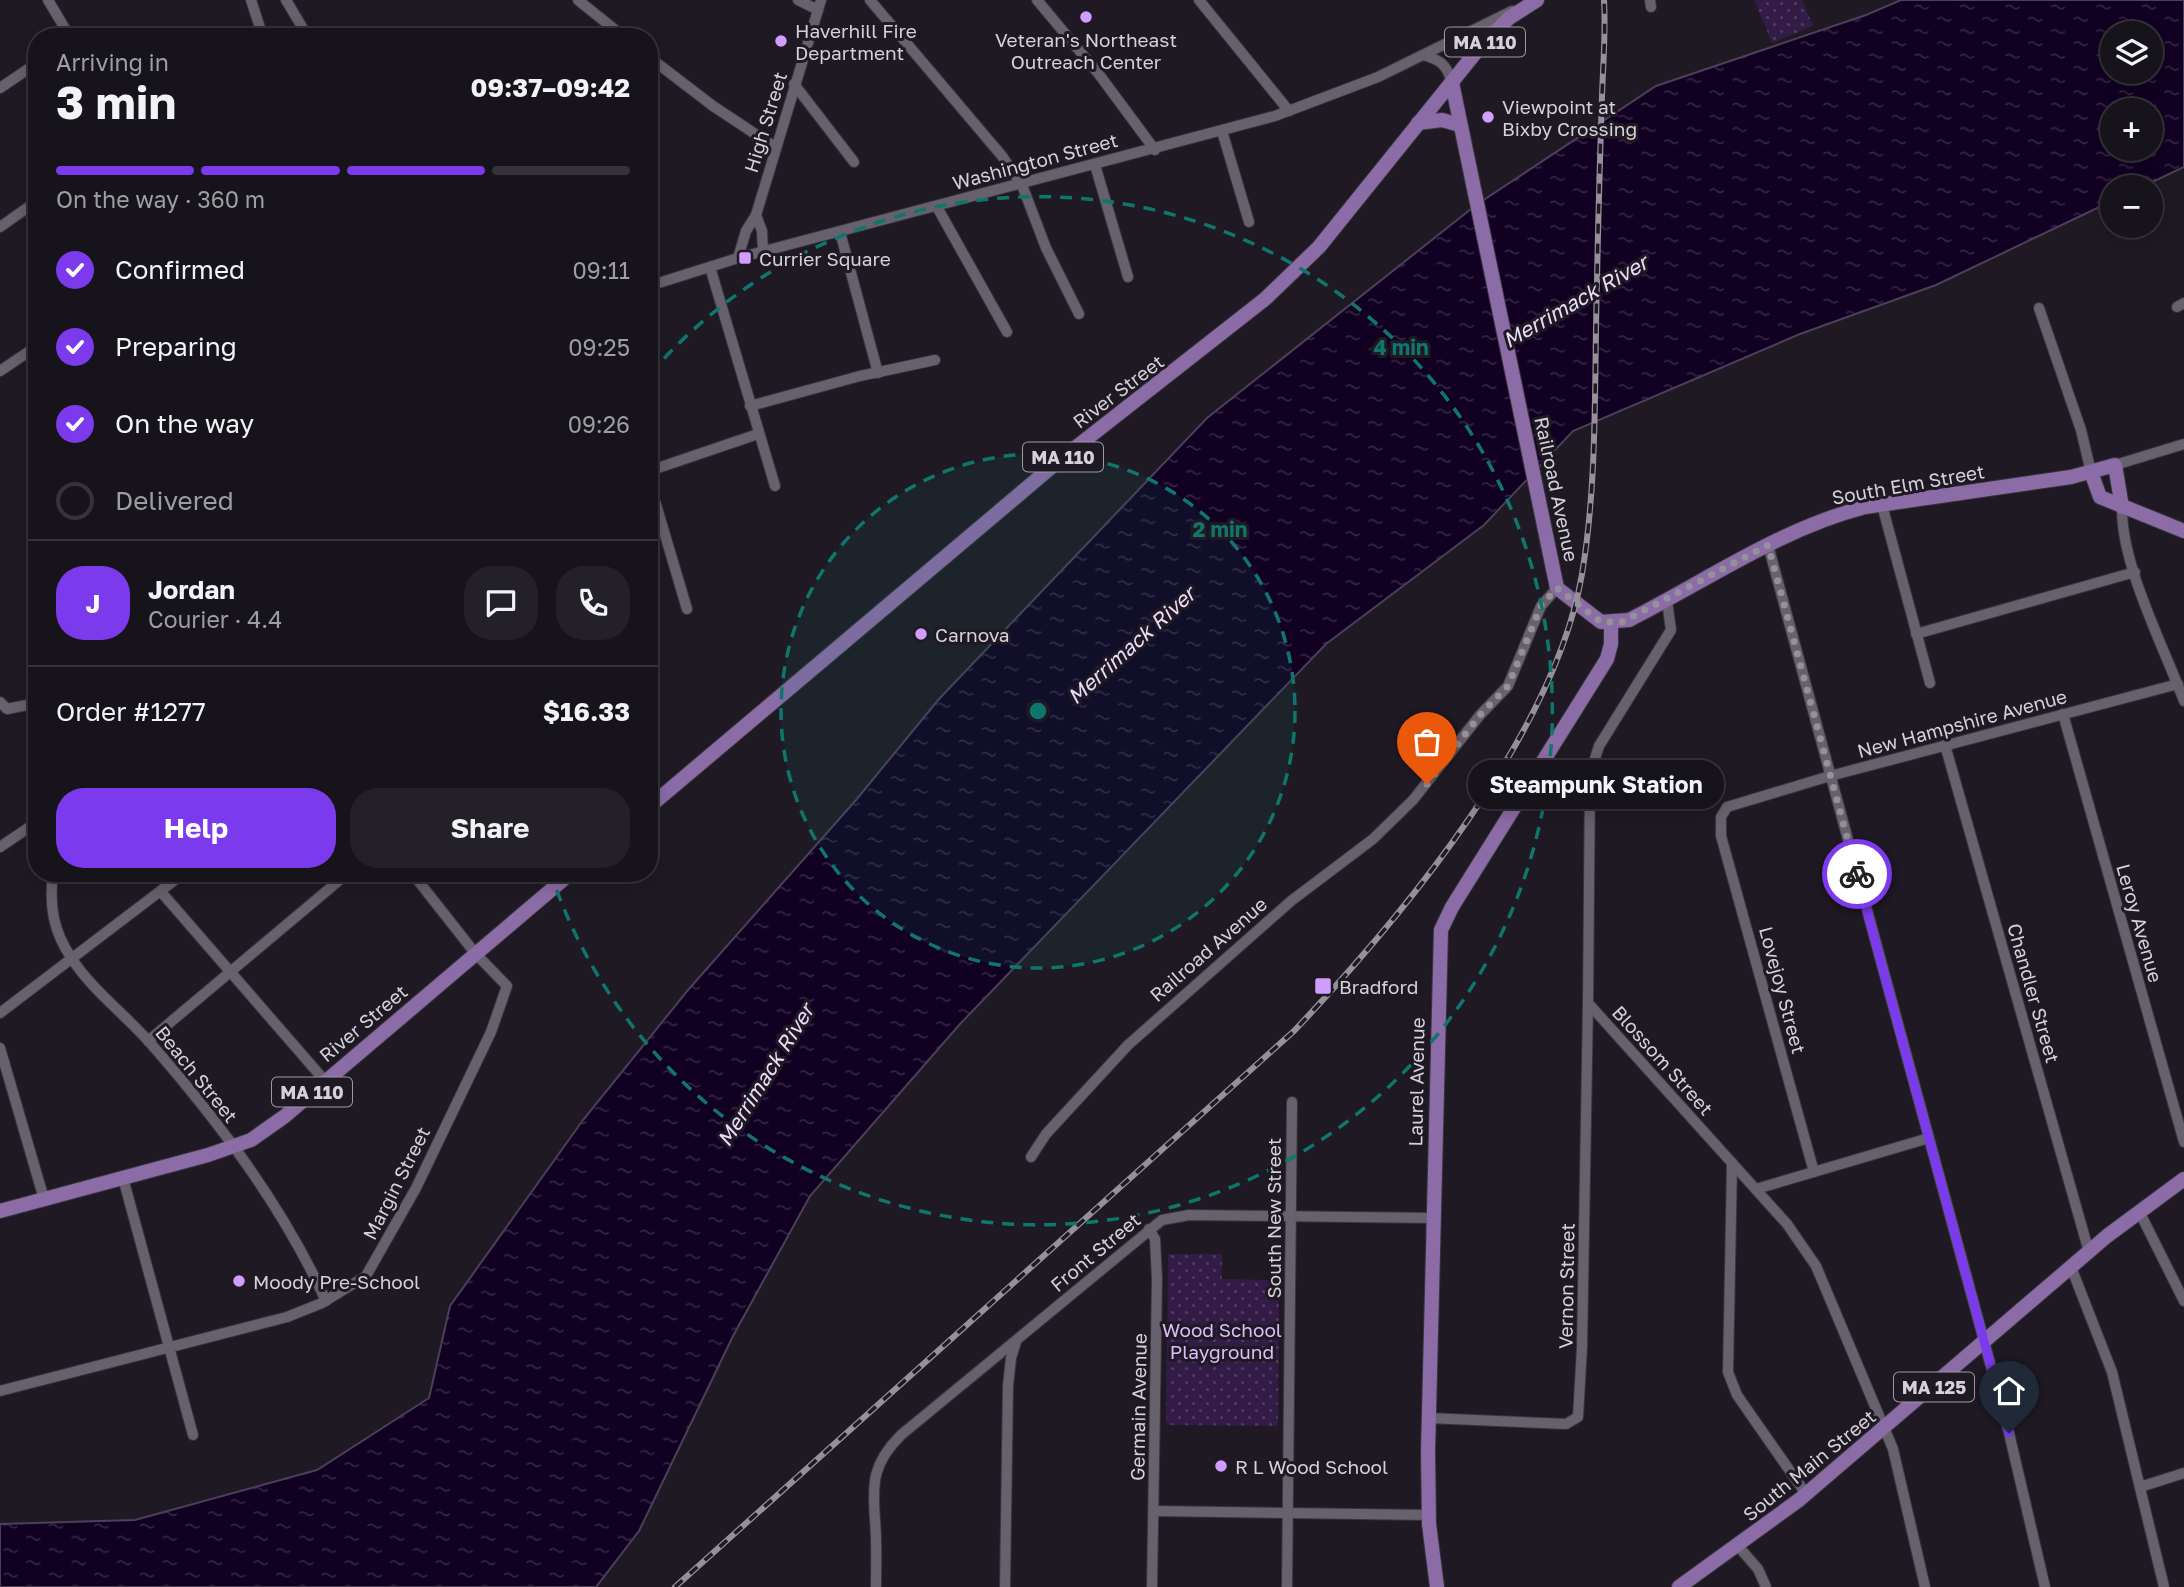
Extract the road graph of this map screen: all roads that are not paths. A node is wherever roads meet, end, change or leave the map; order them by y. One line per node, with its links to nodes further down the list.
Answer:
1 (48, 0): 11 (street)
2 (251, 0): 12 (street)
3 (286, 0): 13 (street)
4 (578, 0): 14 (street)
5 (798, 0): 10 (street)
6 (870, 0): 29 (street)
7 (1037, 0): 26 (street)
8 (1199, 0): 21 (street)
9 (1531, 3): 15 (street, Washington Street); 18 (main road, Washington Street / MA 110)
10 (819, 5): 19 (street, High Street)
11 (65, 28)
12 (260, 28)
13 (303, 28)
14 (613, 28)
15 (1423, 55): 18 (street); 21 (street, Washington Street)
16 (658, 63): 25 (street)
17 (28, 69): 20 (street)
18 (1452, 83): 22 (main road, River Street / MA 110); 23 (main road, Railroad Avenue)
19 (794, 84): 25 (street, High Street); 27 (street)
20 (0, 88)
21 (1289, 111): 24 (street, Washington Street)
22 (1418, 123): 23 (main road); 74 (main road, River Street / MA 110)
23 (1460, 126): 61 (main road, Railroad Avenue)
24 (1222, 131): 26 (street, Washington Street); 33 (street)
25 (775, 147): 32 (street, High Street)
26 (1155, 150): 28 (street, Washington Street)
27 (854, 162)
28 (1096, 165): 29 (street, Washington Street); 39 (street)
29 (1022, 185): 31 (street, Washington Street); 42 (street)
30 (28, 207): 34 (street)
31 (937, 207): 35 (street, Washington Street); 43 (street)
32 (757, 215): 36 (street, High Street); 37 (street, High Street)
33 (1249, 222)
34 (0, 227)
35 (839, 232): 36 (street, Washington Street); 47 (street)
36 (763, 252): 37 (street, Washington Street)
37 (738, 258): 38 (street, Washington Street)
38 (710, 267): 40 (street, Washington Street); 48 (street)
39 (1128, 277)
40 (658, 283)
41 (2039, 308): 53 (street)
42 (1079, 314)
43 (1007, 332)
44 (28, 352): 46 (street)
45 (935, 360): 47 (street)
46 (0, 371)
47 (878, 373): 48 (street)
48 (750, 406): 49 (street)
49 (758, 434): 52 (street); 54 (street)
50 (2184, 444): 51 (street)
51 (2115, 465): 53 (main road, South Elm Street); 56 (main road)
52 (658, 468)
53 (2091, 472): 55 (main road, South Elm Street); 56 (main road)
54 (775, 486)
55 (1882, 505): 59 (main road, South Elm Street); 65 (street)
56 (2122, 507): 58 (main road); 60 (street)
57 (658, 511): 63 (street)
58 (2184, 531)
59 (1768, 545): 62 (main road, South Elm Street); 73 (street)
60 (2134, 572): 65 (street); 67 (street)
61 (1556, 582): 64 (main road); 96 (street, Railroad Avenue)
62 (1667, 601): 64 (main road, South Elm Street); 87 (street, Blossom Street)
63 (687, 609)
64 (1611, 624): 106 (main road, Laurel Avenue)
65 (1916, 634): 66 (street)
66 (1930, 683)
67 (2178, 684): 68 (street); 71 (street, New Hampshire Avenue)
68 (2184, 701)
69 (28, 705): 70 (street)
70 (4, 706)
71 (2063, 714): 72 (street, New Hampshire Avenue); 94 (street, Leroy Avenue)
72 (1945, 745): 73 (street, New Hampshire Avenue); 108 (street, Chandler Street)
73 (1830, 776): 75 (street, New Hampshire Avenue); 93 (street)
74 (658, 799)
75 (1721, 817): 98 (street, Lovejoy Street)
76 (28, 828): 77 (street)
77 (0, 847)
78 (52, 882): 85 (street, Beach Street)
79 (174, 882): 83 (street)
80 (337, 882): 86 (street)
81 (419, 882): 84 (street)
82 (553, 882): 84 (main road, River Street / MA 110)
83 (162, 893): 85 (street); 86 (street)
84 (475, 953): 91 (main road, River Street / MA 110); 110 (street, Margin Street)
85 (72, 961): 88 (street); 89 (street, Beach Street)
86 (231, 970): 89 (street); 91 (street)
87 (1588, 1003): 97 (street, Blossom Street); 116 (street, Vernon Street)
88 (0, 1013)
89 (148, 1041): 95 (street, Beach Street)
90 (0, 1048): 102 (street)
91 (325, 1081): 95 (main road, River Street / MA 110)
92 (1292, 1102): 105 (street, South New Street)
93 (1929, 1138): 98 (street); 113 (street)
94 (2184, 1142)
95 (233, 1146): 99 (main road, River Street / MA 110); 110 (street, Beach Street)
96 (1031, 1157)
97 (1732, 1163): 101 (street, Blossom Street); 121 (street)
98 (1814, 1172): 101 (street)
99 (123, 1178): 102 (main road, River Street / MA 110); 114 (street)
100 (2184, 1179): 104 (main road, South Main Street / MA 125)
101 (1756, 1189): 117 (street, Blossom Street)
102 (44, 1199): 103 (main road, River Street / MA 110)
103 (0, 1211)
104 (2139, 1211): 108 (main road, South Main Street / MA 125); 111 (street)
105 (1290, 1217): 106 (street, Front Street); 107 (street, Front Street); 123 (street, South New Street)
106 (1433, 1218): 116 (main road, Laurel Avenue)
107 (1149, 1229): 112 (street, Front Street); 122 (street, Germain Avenue)
108 (2088, 1252): 109 (main road, South Main Street / MA 125)
109 (2070, 1267): 113 (main road, South Main Street / MA 125); 120 (street)
110 (326, 1301): 114 (street, Margin Street)
111 (2184, 1301)
112 (1017, 1340): 126 (street, Front Street); 127 (street)
113 (1985, 1342): 117 (main road, South Main Street / MA 125); 134 (street)
114 (170, 1348): 115 (street, Margin Street); 118 (street)
115 (0, 1391)
116 (1428, 1418): 124 (main road, Laurel Avenue)
117 (1883, 1430): 121 (main road, South Main Street / MA 125); 133 (street, Blossom Street)
118 (194, 1435)
119 (2184, 1473): 120 (street)
120 (2140, 1487): 135 (street)
121 (1806, 1494): 125 (main road, South Main Street / MA 125)
122 (1154, 1511): 123 (street); 128 (street, Germain Avenue)
123 (1287, 1511): 124 (street); 129 (street, South New Street)
124 (1428, 1516): 130 (main road, Laurel Avenue)
125 (1738, 1546): 131 (main road, South Main Street / MA 125); 132 (street)
126 (876, 1587)
127 (1005, 1587)
128 (1152, 1587)
129 (1287, 1587)
130 (1437, 1587)
131 (1679, 1587)
132 (1766, 1587)
133 (1925, 1587)
134 (2045, 1587)
135 (2164, 1587)

